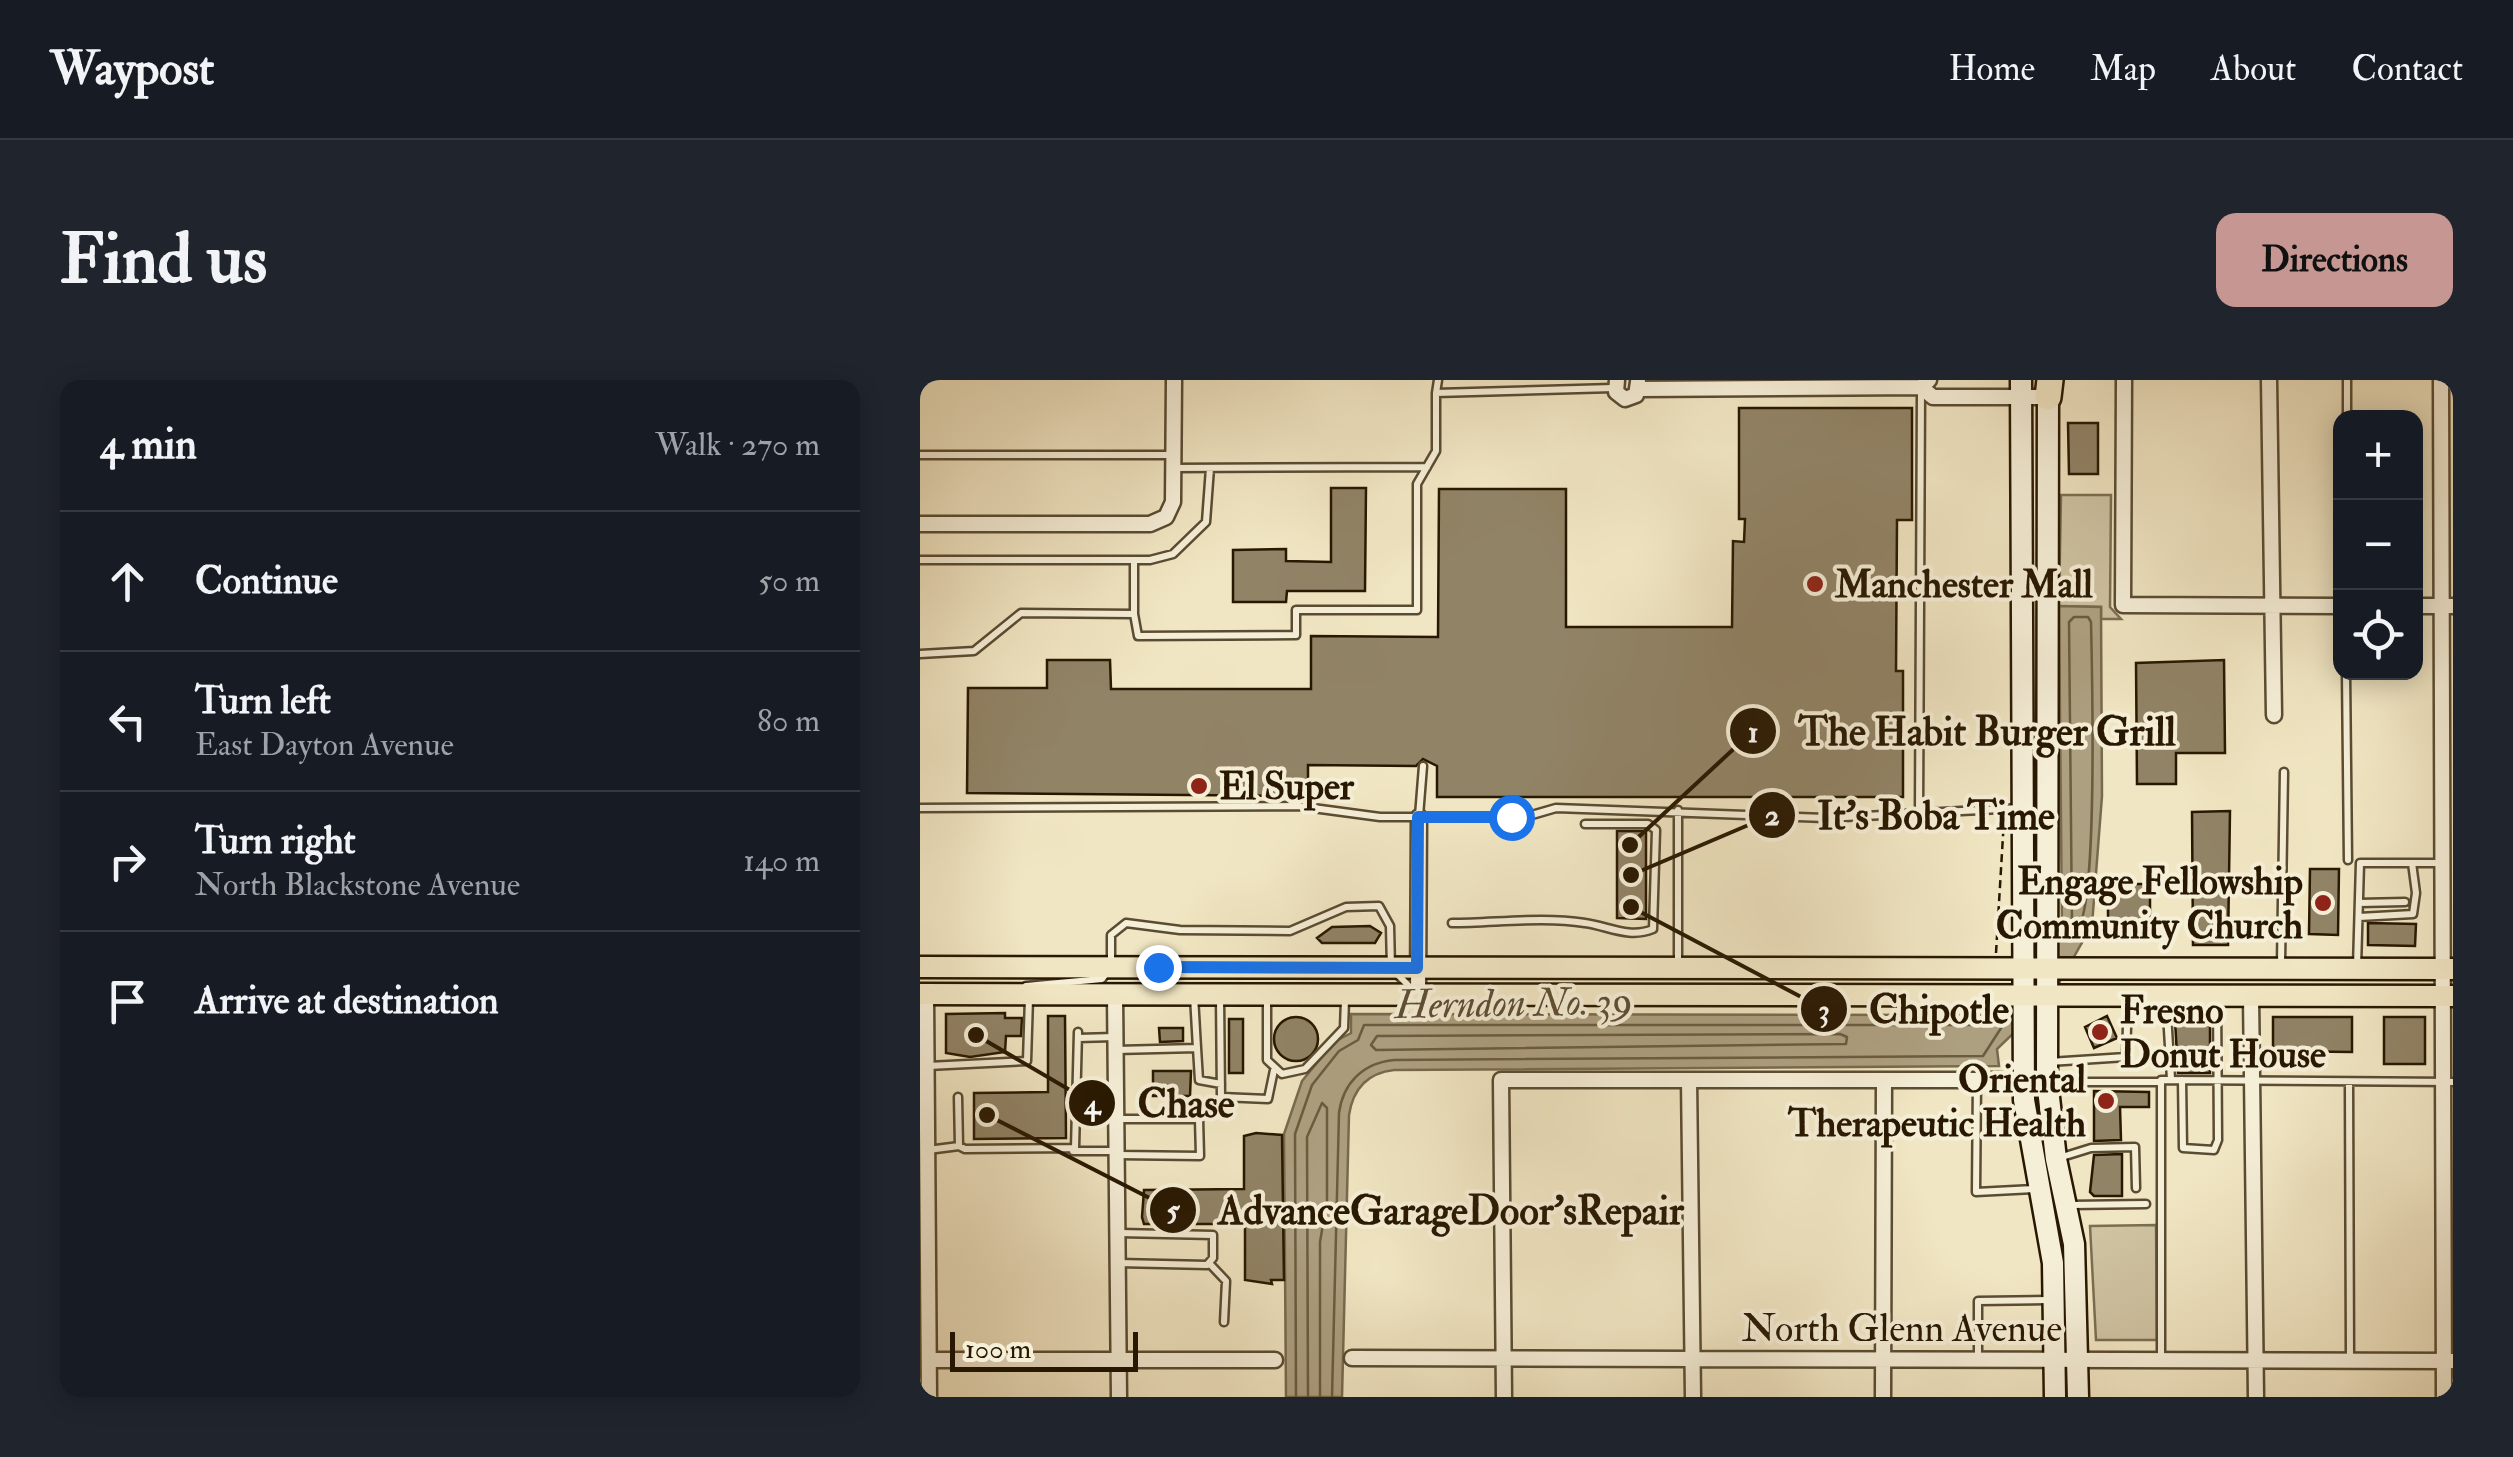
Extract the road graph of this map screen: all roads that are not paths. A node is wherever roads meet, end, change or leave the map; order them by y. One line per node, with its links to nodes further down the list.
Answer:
1 (1174, 380): 16 (street)
2 (1438, 380): 13 (lane)
3 (2124, 380): 24 (street)
4 (2269, 380): 24 (street)
5 (2347, 380): 14 (lane)
6 (2442, 380): 23 (street)
7 (1616, 384): 8 (street); 13 (lane)
8 (1638, 384): 10 (street)
9 (1925, 384): 10 (street); 12 (street); 34 (lane)
10 (1808, 385)
11 (2049, 386): 12 (street); 52 (main road)
12 (2021, 388): 33 (main road)
13 (1436, 393): 17 (lane)
14 (2347, 410)
15 (920, 455): 16 (lane)
16 (1173, 461): 18 (lane); 19 (street)
17 (1427, 466): 18 (lane); 25 (lane)
18 (1210, 468): 21 (lane)
19 (920, 524)
20 (920, 560): 21 (lane)
21 (1134, 560): 25 (lane)
22 (2333, 606): 24 (street)
23 (2447, 606): 39 (street)
24 (2270, 607): 28 (street)
25 (1134, 614): 26 (lane)
26 (920, 654)
27 (2346, 680): 37 (lane)
28 (2274, 715)
29 (1423, 766): 35 (lane)
30 (2284, 772): 53 (lane)
31 (920, 808): 35 (lane)
32 (1678, 810): 34 (lane); 35 (lane); 51 (lane)
33 (2012, 814): 34 (lane); 56 (main road)
34 (1918, 815)
35 (1418, 817): 50 (street)
36 (1585, 824): 44 (lane)
37 (2348, 860)
38 (2412, 863): 39 (lane); 42 (lane); 43 (lane)
39 (2441, 863): 40 (street)
40 (2447, 884): 55 (street)
41 (2405, 902): 42 (lane)
42 (2359, 903): 43 (lane)
43 (2358, 917): 54 (lane)
44 (1452, 923)
45 (920, 967): 46 (main road)
46 (1064, 967): 47 (main road); 57 (main road)
47 (1111, 967): 48 (main road); 49 (lane); 58 (lane)
48 (1254, 968): 49 (main road); 65 (main road)
49 (1391, 968): 50 (main road); 64 (lane)
50 (1417, 968): 51 (main road); 64 (street)
51 (1678, 969): 56 (main road)
52 (2046, 969): 53 (main road); 56 (main road); 72 (main road)
53 (2281, 969): 54 (main road)
54 (2357, 969): 55 (main road)
55 (2447, 969): 70 (street)
56 (2024, 970): 71 (main road)
57 (923, 994): 58 (main road); 73 (street)
58 (970, 995): 59 (main road)
59 (1029, 995): 65 (main road); 76 (lane)
60 (1194, 995): 61 (main road); 65 (main road); 75 (lane)
61 (1220, 995): 62 (main road); 90 (lane)
62 (1267, 995): 63 (main road); 77 (lane)
63 (1345, 995): 64 (main road); 77 (lane)
64 (1418, 995): 71 (main road)
65 (1115, 996): 74 (street)
66 (2128, 996): 67 (main road); 72 (main road); 78 (lane)
67 (2166, 996): 68 (main road); 83 (lane)
68 (2217, 996): 69 (main road); 85 (lane)
69 (2252, 996): 70 (main road); 87 (street)
70 (2447, 996): 89 (street)
71 (2024, 997): 72 (main road); 82 (main road)
72 (2046, 997): 78 (main road)
73 (923, 1041): 76 (street)
74 (1115, 1044): 75 (lane); 93 (street); 96 (lane)
75 (1197, 1048): 90 (lane)
76 (927, 1066): 91 (street)
77 (1274, 1070): 90 (lane)
78 (2047, 1072): 86 (lane); 98 (main road)
79 (1690, 1080): 80 (street); 109 (street); 116 (street)
80 (1884, 1080): 81 (street); 110 (street)
81 (1977, 1080): 82 (street); 100 (lane)
82 (2024, 1080): 100 (main road)
83 (2171, 1080): 84 (lane); 86 (lane)
84 (2182, 1080): 85 (lane); 85 (lane)
85 (2217, 1080): 87 (lane)
86 (2160, 1082): 112 (lane)
87 (2252, 1082): 88 (lane); 120 (street)
88 (2349, 1082): 89 (lane); 121 (lane)
89 (2448, 1082): 119 (street)
90 (1221, 1084)
91 (924, 1089): 95 (street)
92 (958, 1097): 94 (lane)
93 (1116, 1119): 97 (street); 97 (lane)
94 (959, 1146): 95 (lane); 96 (lane)
95 (928, 1150): 113 (street)
96 (1069, 1150): 97 (lane)
97 (1116, 1153): 103 (street)
98 (2056, 1159): 99 (lane); 102 (main road)
99 (2136, 1188)
100 (2040, 1189): 106 (main road)
101 (2146, 1204): 102 (lane)
102 (2065, 1205): 118 (main road)
103 (1118, 1232): 104 (street); 105 (lane)
104 (1118, 1263): 105 (lane); 114 (street)
105 (1209, 1263): 107 (lane)
106 (2053, 1300): 111 (lane); 117 (main road)
107 (1224, 1322)
108 (1352, 1358): 109 (street, North Glenn Avenue)
109 (1504, 1358): 116 (street, North Glenn Avenue); 124 (street)
110 (1882, 1358): 111 (street, North Glenn Avenue); 116 (street, North Glenn Avenue); 126 (street)
111 (1978, 1359): 117 (street, North Glenn Avenue)
112 (2161, 1359): 118 (street, North Glenn Avenue); 120 (street, North Glenn Avenue)
113 (929, 1360): 114 (street); 122 (street)
114 (1119, 1360): 115 (street); 123 (street)
115 (1276, 1360)
116 (1693, 1360): 125 (street)
117 (2054, 1360): 118 (street, North Glenn Avenue); 127 (main road)
118 (2077, 1360): 128 (main road)
119 (2448, 1360): 121 (street, North Glenn Avenue); 130 (street)
120 (2256, 1361): 121 (street, North Glenn Avenue); 129 (street)
121 (2350, 1361)
122 (929, 1397)
123 (1119, 1397)
124 (1504, 1397)
125 (1693, 1397)
126 (1882, 1397)
127 (2055, 1397)
128 (2078, 1397)
129 (2256, 1397)
130 (2444, 1397)

